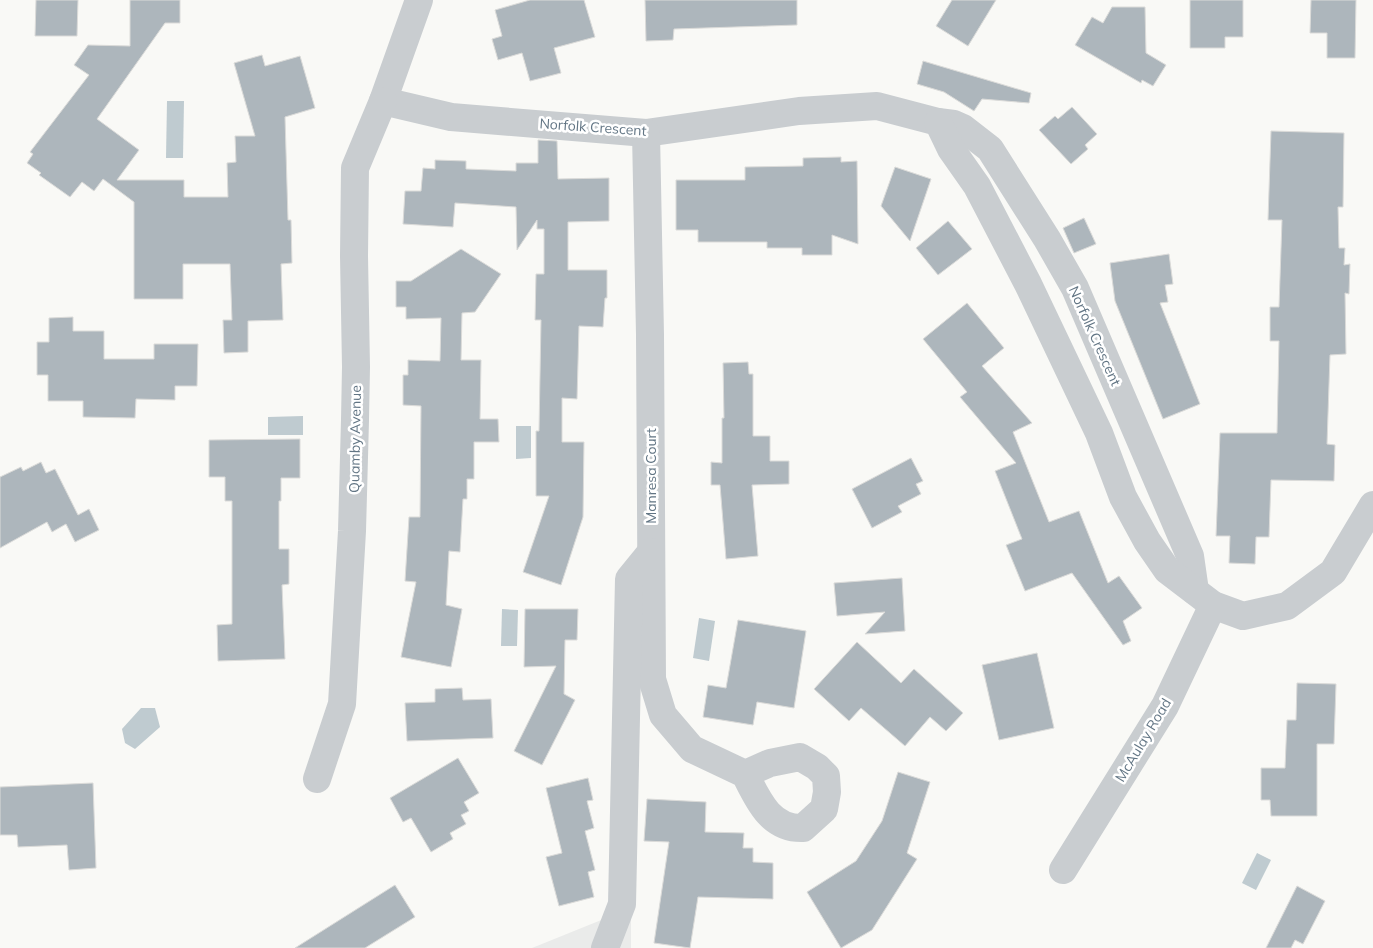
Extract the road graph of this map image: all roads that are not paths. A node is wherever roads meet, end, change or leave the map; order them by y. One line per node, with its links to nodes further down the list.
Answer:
1 (419, 0): 2 (street)
2 (384, 101): 4 (street, Norfolk Crescent); 9 (street, Quamby Avenue)
3 (938, 122): 4 (street, Norfolk Crescent); 7 (street); 7 (street, Norfolk Crescent)
4 (646, 133): 6 (street, Manresa Court)
5 (1373, 504): 7 (street)
6 (651, 552): 8 (street, Manresa Court); 11 (street)
7 (1204, 598): 10 (street, McAulay Road)
8 (745, 774)
9 (317, 779)
10 (1064, 870)
11 (605, 948)

